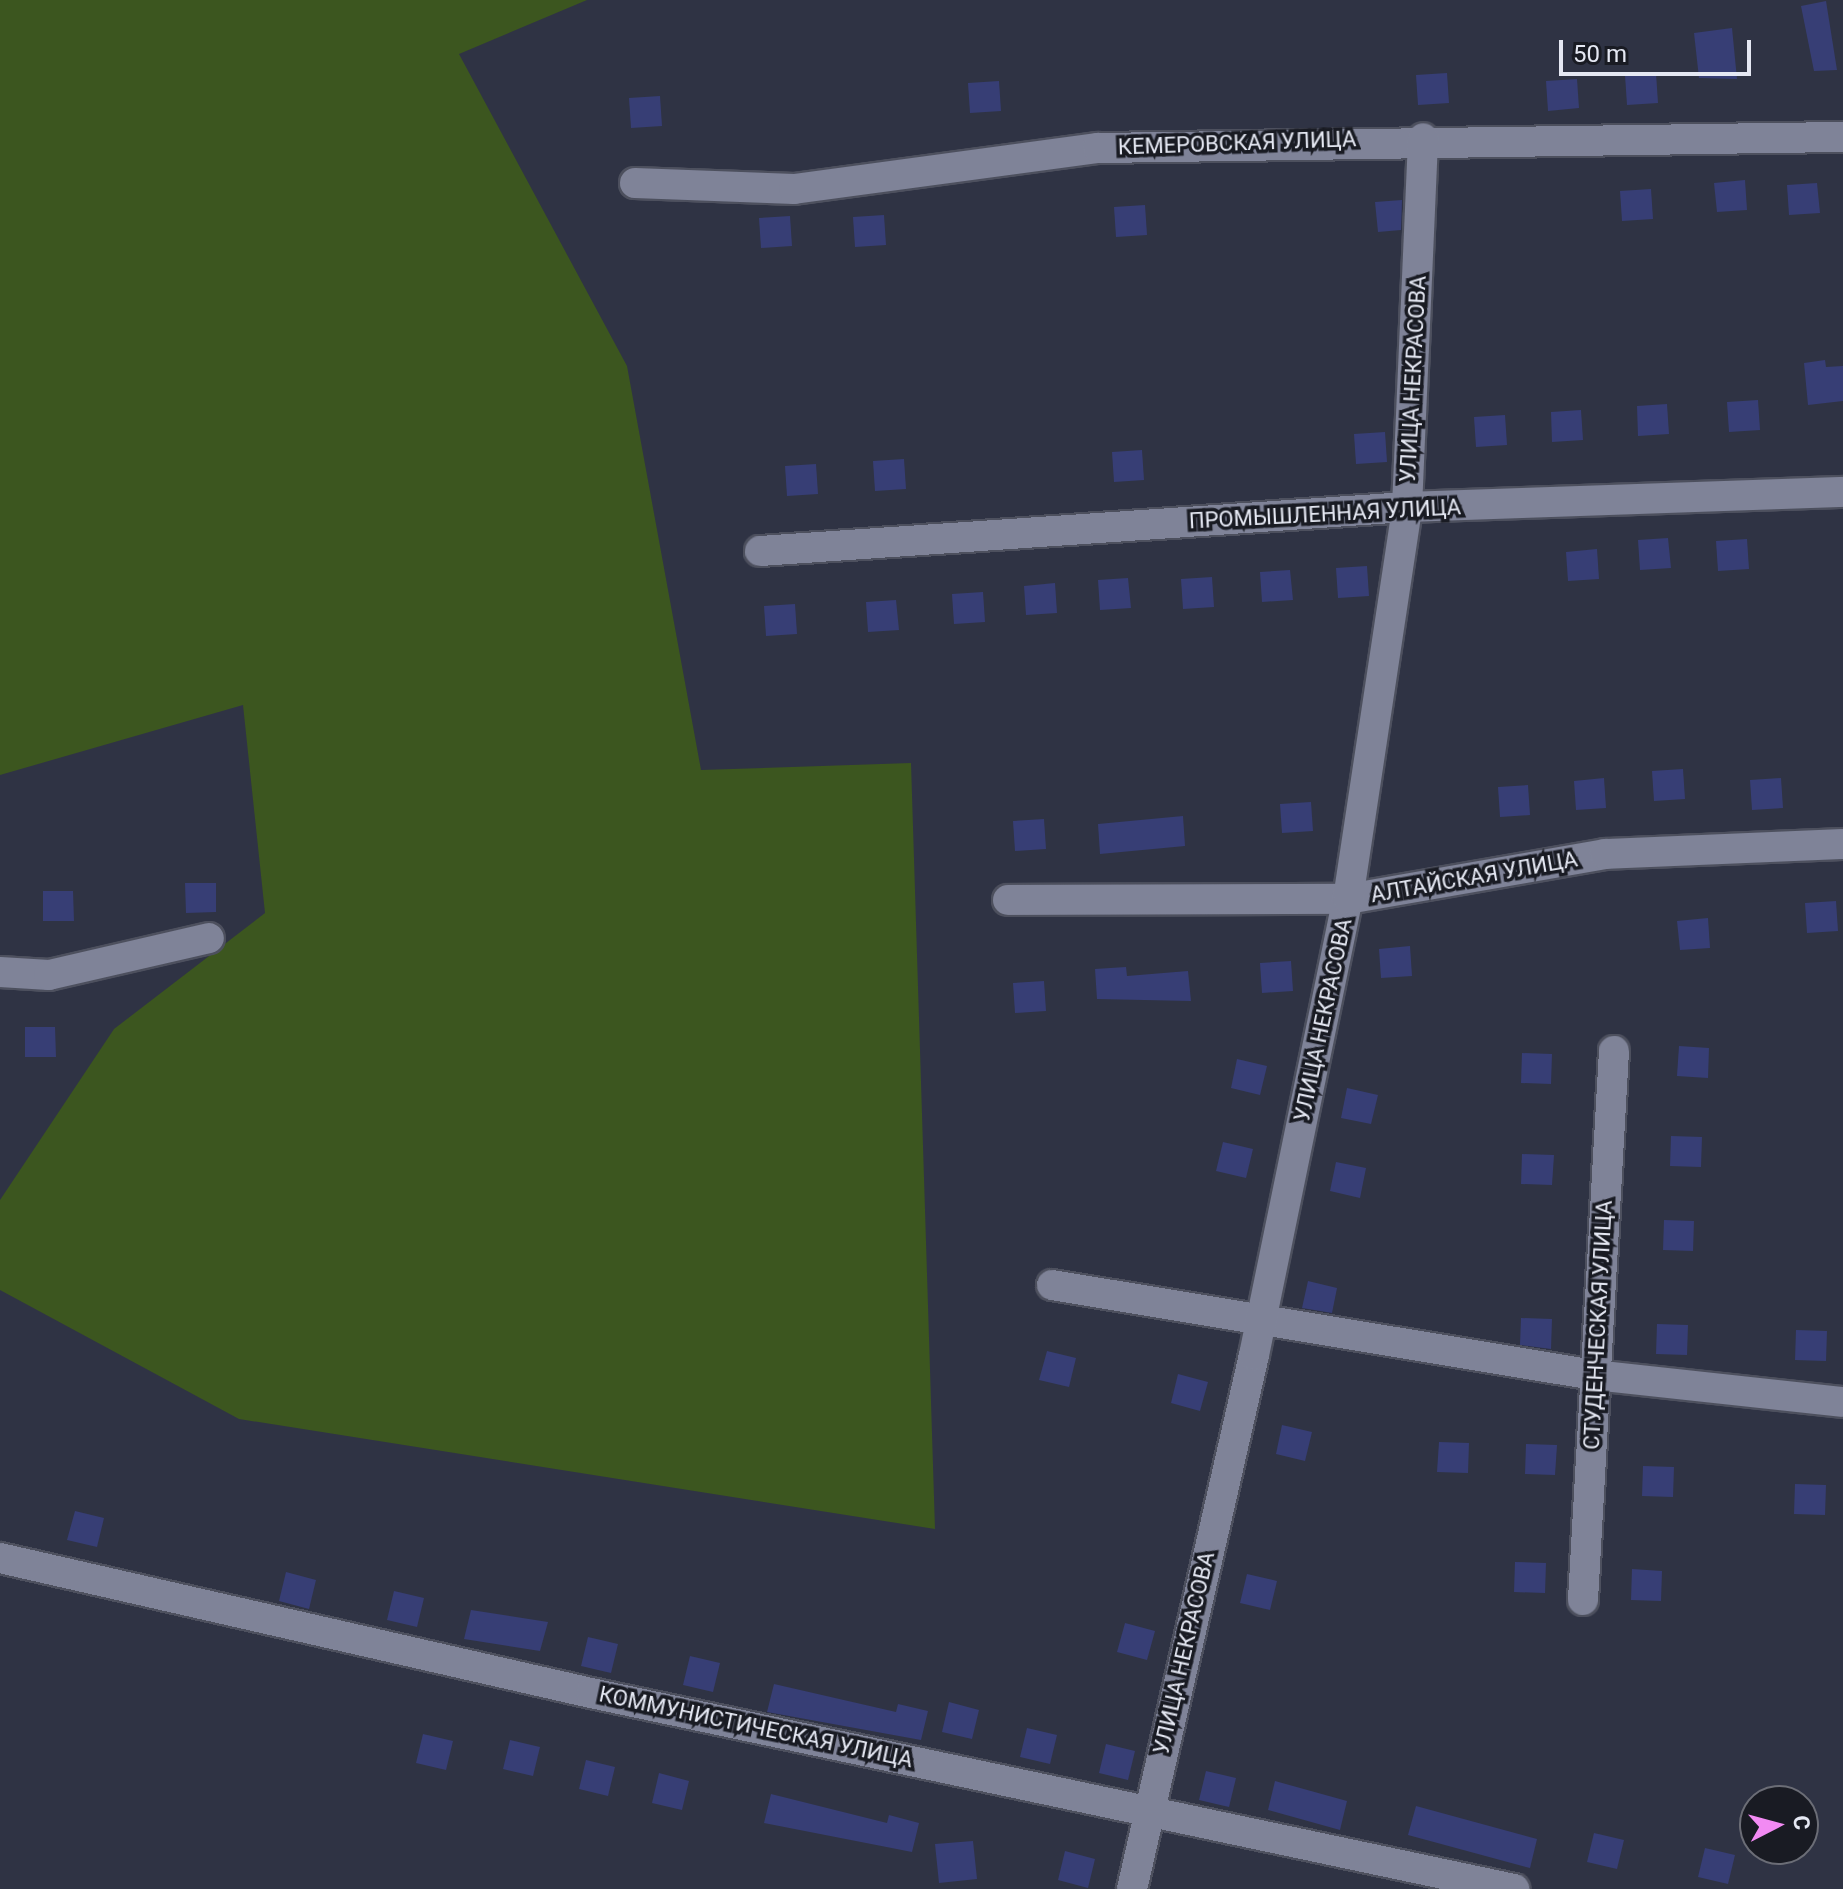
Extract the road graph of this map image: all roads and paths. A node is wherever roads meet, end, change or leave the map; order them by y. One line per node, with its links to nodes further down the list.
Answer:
1 (1843, 137): 2 (street, КЕМЕРОВСКАЯ УЛИЦА)
2 (1423, 138): 3 (street, КЕМЕРОВСКАЯ УЛИЦА); 5 (street, УЛИЦА НЕКРАСОВА)
3 (635, 183)
4 (1843, 492): 5 (street, ПРОМЫШЛЕННАЯ УЛИЦА)
5 (1407, 507): 6 (street, ПРОМЫШЛЕННАЯ УЛИЦА); 8 (street, УЛИЦА НЕКРАСОВА)
6 (760, 551)
7 (1843, 844): 8 (street, АЛТАЙСКАЯ УЛИЦА)
8 (1348, 899): 9 (street, АЛТАЙСКАЯ УЛИЦА); 14 (street, УЛИЦА НЕКРАСОВА)
9 (1008, 900)
10 (209, 938): 11 (street)
11 (0, 972)
12 (1614, 1051): 15 (street, СТУДЕНЧЕСКАЯ УЛИЦА)
13 (1052, 1285): 14 (street)
14 (1260, 1325): 15 (street); 19 (street, УЛИЦА НЕКРАСОВА)
15 (1594, 1375): 16 (street); 18 (street, СТУДЕНЧЕСКАЯ УЛИЦА)
16 (1843, 1402)
17 (0, 1558): 19 (street, КОММУНИСТИЧЕСКАЯ УЛИЦА)
18 (1583, 1600)
19 (1148, 1809): 20 (street, УЛИЦА НЕКРАСОВА); 21 (street, КОММУНИСТИЧЕСКАЯ УЛИЦА)
20 (1132, 1889)
21 (1514, 1889)

